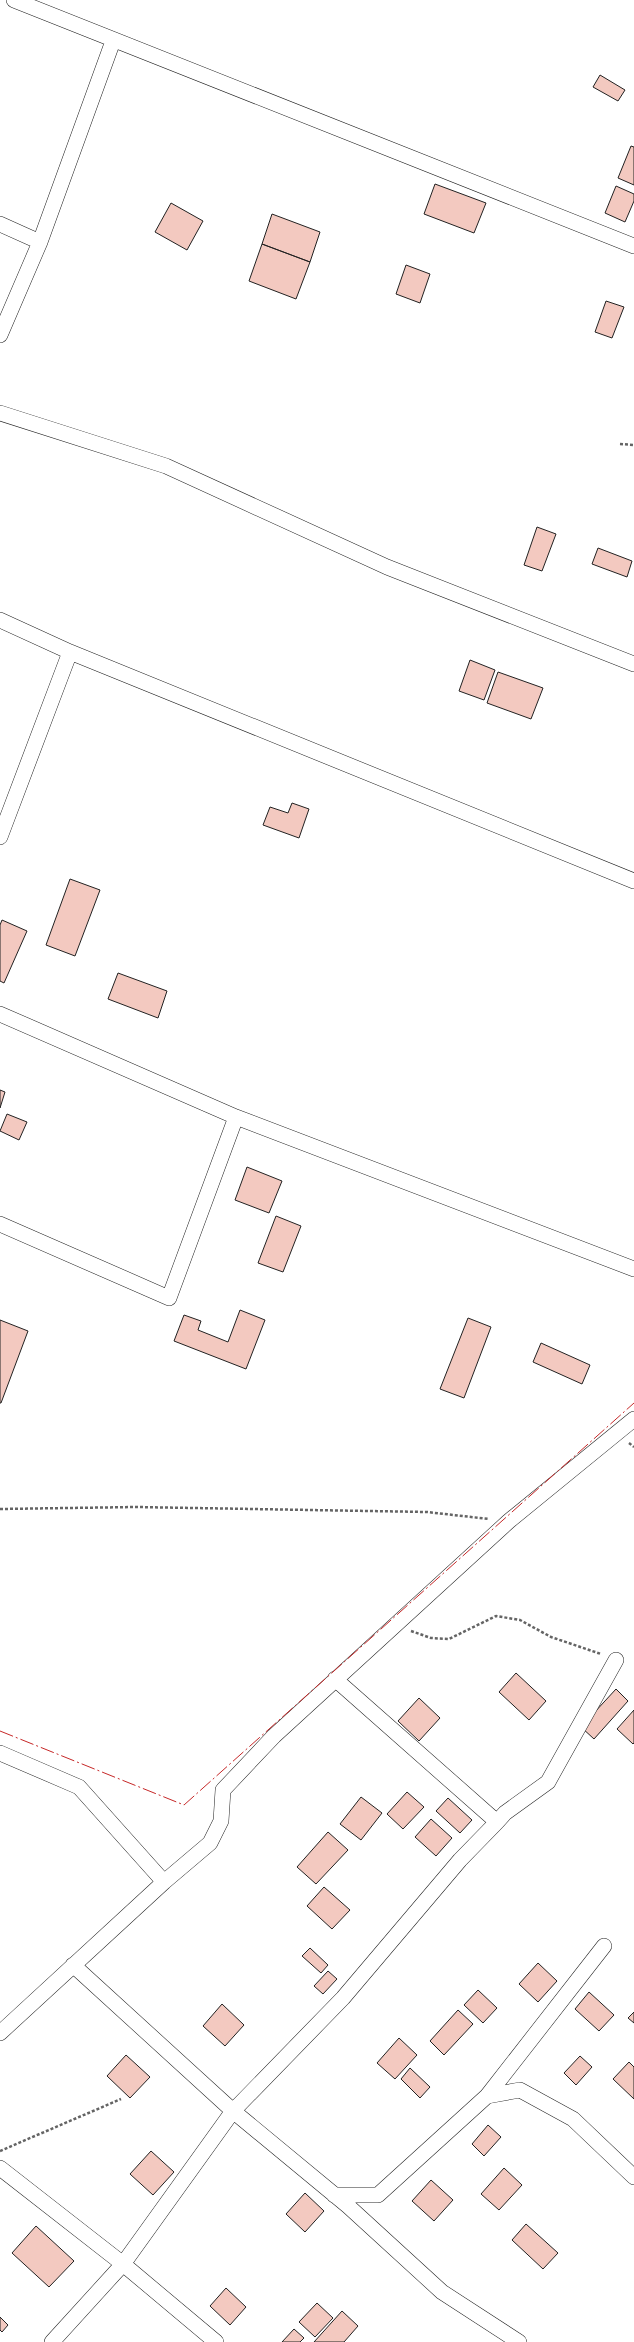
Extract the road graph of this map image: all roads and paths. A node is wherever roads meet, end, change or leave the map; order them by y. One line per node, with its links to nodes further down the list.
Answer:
1 (14, 0): 2 (street)
2 (113, 41): 4 (street); 5 (street)
3 (0, 224): 4 (street)
4 (40, 242): 6 (street)
5 (634, 246)
6 (0, 335)
7 (0, 413): 12 (street)
8 (620, 444): 9 (path)
9 (634, 445)
10 (0, 620): 11 (street)
11 (70, 652): 13 (street); 14 (street)
12 (634, 664)
13 (0, 837)
14 (634, 881)
15 (0, 1014): 16 (street)
16 (236, 1117): 17 (street); 18 (street)
17 (0, 1224)
18 (634, 1269)
19 (634, 1419): 21 (street)
20 (0, 1509): 21 (path)
21 (509, 1521): 22 (street)
22 (398, 1621): 23 (path); 24 (street)
23 (616, 1660): 26 (street)
24 (336, 1679): 26 (street); 27 (street)
25 (0, 1753): 27 (street)
26 (497, 1822): 33 (street)
27 (164, 1882): 29 (street)
28 (604, 1946): 31 (street)
29 (73, 1965): 30 (street); 33 (street)
30 (0, 2033)
31 (487, 2096): 36 (street); 37 (street)
32 (121, 2099): 34 (path)
33 (233, 2111): 37 (street); 38 (street)
34 (0, 2151)
35 (0, 2168): 38 (street)
36 (634, 2177)
37 (334, 2195): 41 (street)
38 (123, 2264): 39 (street); 40 (street)
39 (52, 2342)
40 (216, 2342)
41 (519, 2342)

